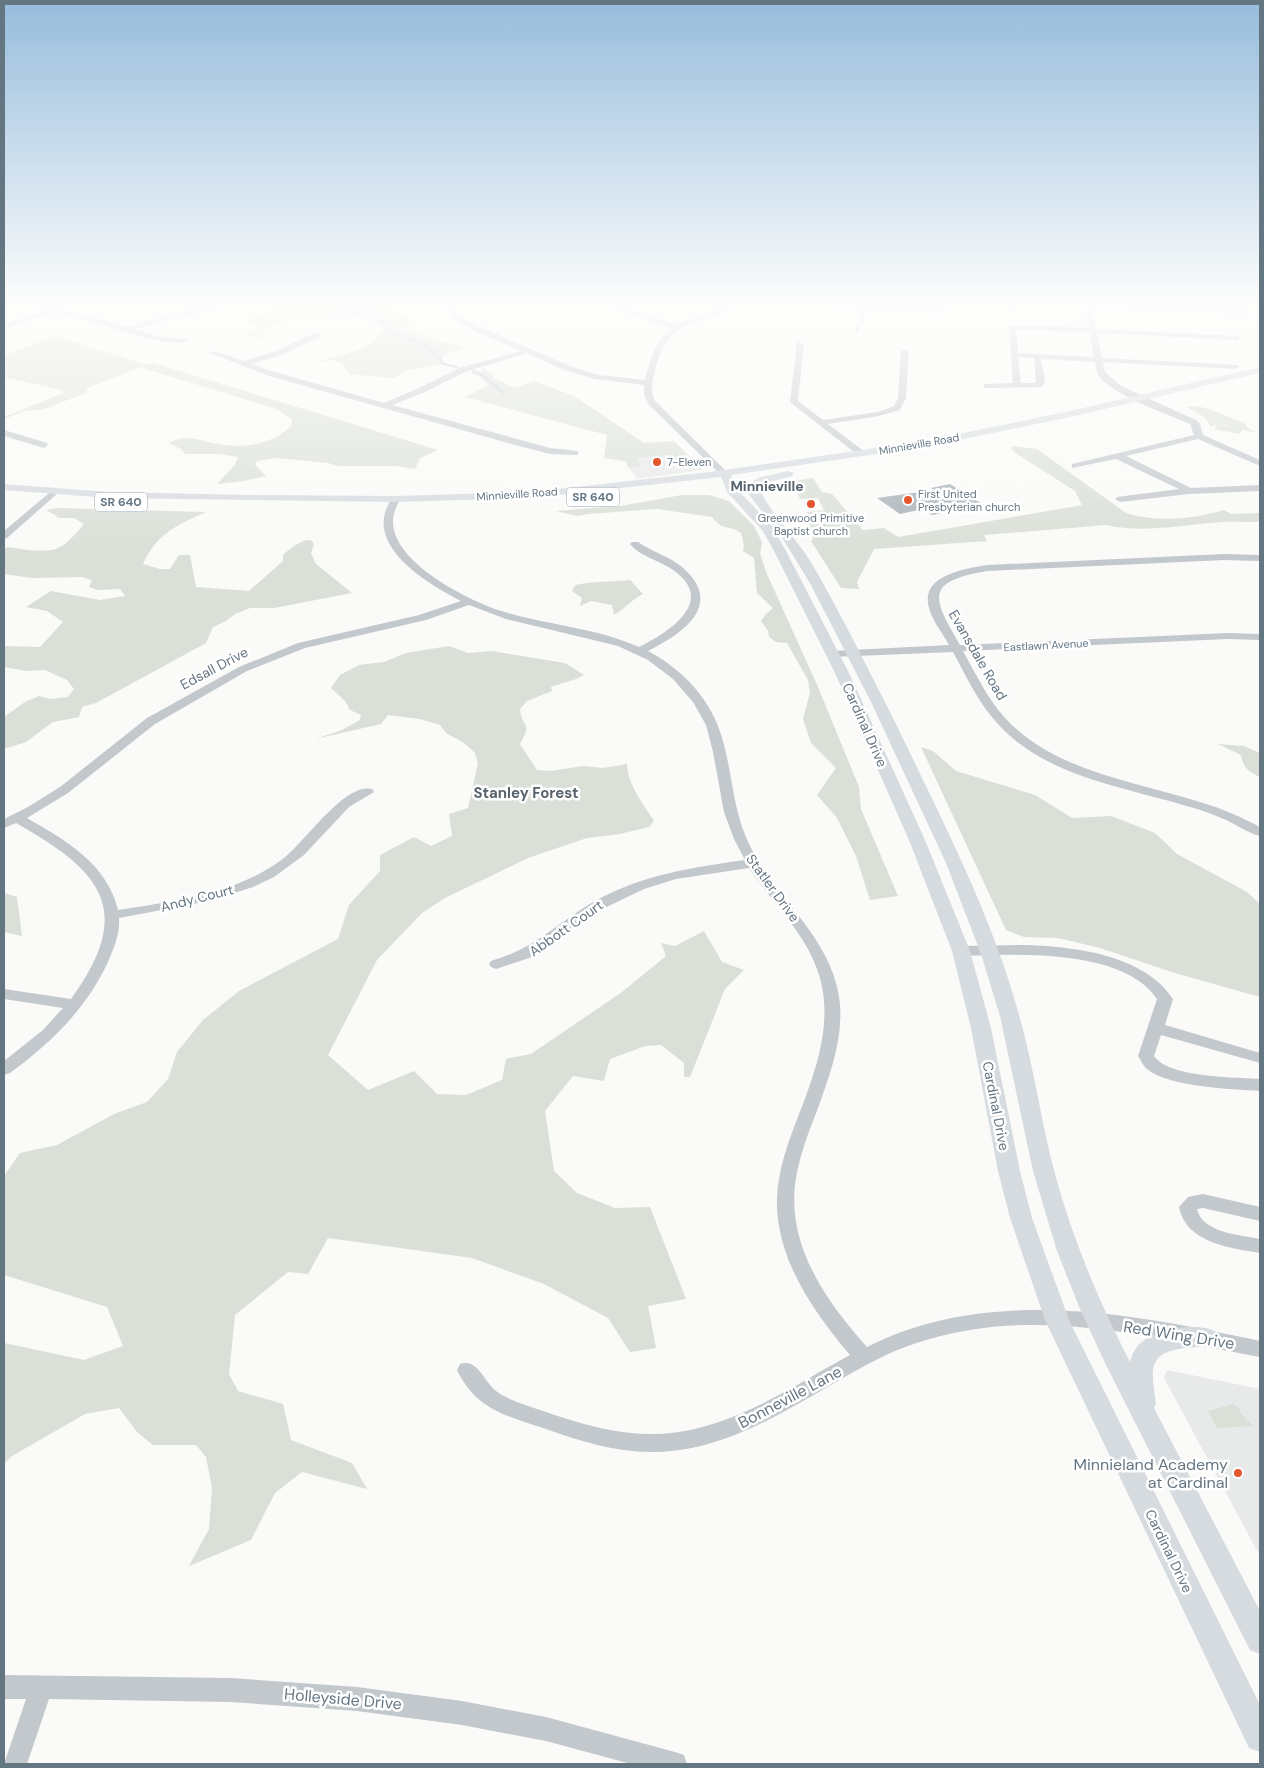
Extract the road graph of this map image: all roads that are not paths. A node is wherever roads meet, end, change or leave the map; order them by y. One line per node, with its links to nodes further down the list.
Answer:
1 (321, 387): 11 (street)
2 (429, 387): 11 (street)
3 (648, 387): 23 (street)
4 (794, 387): 12 (street)
5 (903, 387): 12 (street)
6 (1118, 387): 9 (street)
7 (1189, 387): 9 (main road, Minnieville Road / SR 640)
8 (1231, 387): 10 (main road, Minnieville Road / SR 640)
9 (1139, 398): 10 (street); 17 (main road, Minnieville Road / SR 640)
10 (1154, 404): 14 (street); 22 (main road, Minnieville Road / SR 640)
11 (385, 405): 16 (street)
12 (821, 423): 17 (street)
13 (4, 433): 15 (street)
14 (1199, 436): 18 (street); 19 (street)
15 (44, 445)
16 (576, 453)
17 (862, 454): 23 (main road, Minnieville Road / SR 640)
18 (1118, 456): 21 (street); 26 (street)
19 (1256, 458): 20 (street)
20 (1260, 463)
21 (1075, 466)
22 (793, 472): 23 (main road, Minnieville Road / SR 640); 31 (main road)
23 (726, 477): 30 (main road, Minnieville Road / SR 640); 31 (main road, Cardinal Drive); 40 (main road, Cardinal Drive)
24 (4, 487): 28 (main road, Minnieville Road / SR 640)
25 (1260, 488): 26 (street)
26 (1188, 491): 29 (street)
27 (4, 495): 28 (main road, Minnieville Road / SR 640)
28 (51, 495): 30 (main road, Minnieville Road / SR 640); 32 (street)
29 (1120, 499)
30 (393, 502): 35 (street, Statler Drive)
31 (766, 511): 39 (main road, Cardinal Drive)
32 (4, 536)
33 (635, 544): 38 (street)
34 (1260, 558): 37 (street, Evansdale Road)
35 (469, 602): 38 (street, Statler Drive); 42 (street, Edsall Drive)
36 (1260, 637): 37 (street, Eastlawn Avenue)
37 (956, 649): 39 (street, Eastlawn Avenue); 44 (street, Evansdale Road)
38 (639, 650): 45 (street, Statler Drive)
39 (853, 653): 40 (street, Eastlawn Avenue); 47 (main road, Cardinal Drive)
40 (832, 654): 48 (main road, Cardinal Drive)
41 (368, 792): 46 (street, Andy Court)
42 (17, 818): 43 (street, Edsall Drive); 46 (street)
43 (4, 824)
44 (1260, 832)
45 (753, 862): 49 (street, Abbott Court); 62 (street, Statler Drive)
46 (112, 915): 51 (street)
47 (988, 950): 48 (street); 52 (street); 59 (main road, Cardinal Drive)
48 (961, 951): 58 (main road, Cardinal Drive)
49 (496, 964)
50 (4, 994): 51 (street)
51 (74, 1005): 54 (street)
52 (1156, 1028): 53 (street); 55 (street)
53 (1260, 1058)
54 (4, 1069)
55 (1260, 1085)
56 (1260, 1214): 57 (street)
57 (1260, 1246)
58 (1057, 1320): 59 (street, Bonneville Lane); 62 (street, Bonneville Lane); 68 (main road, Cardinal Drive)
59 (1097, 1323): 60 (street, Red Wing Drive); 64 (main road, Cardinal Drive)
60 (1204, 1337): 61 (street, Red Wing Drive); 64 (main road)
61 (1260, 1349)
62 (864, 1357): 63 (street, Bonneville Lane)
63 (467, 1370)
64 (1144, 1415): 65 (main road, Cardinal Drive)
65 (1260, 1640)
66 (4, 1687): 67 (street, Holleyside Drive)
67 (42, 1687): 69 (street); 70 (street, Holleyside Drive)
68 (1260, 1737)
69 (15, 1764)
70 (675, 1764)

